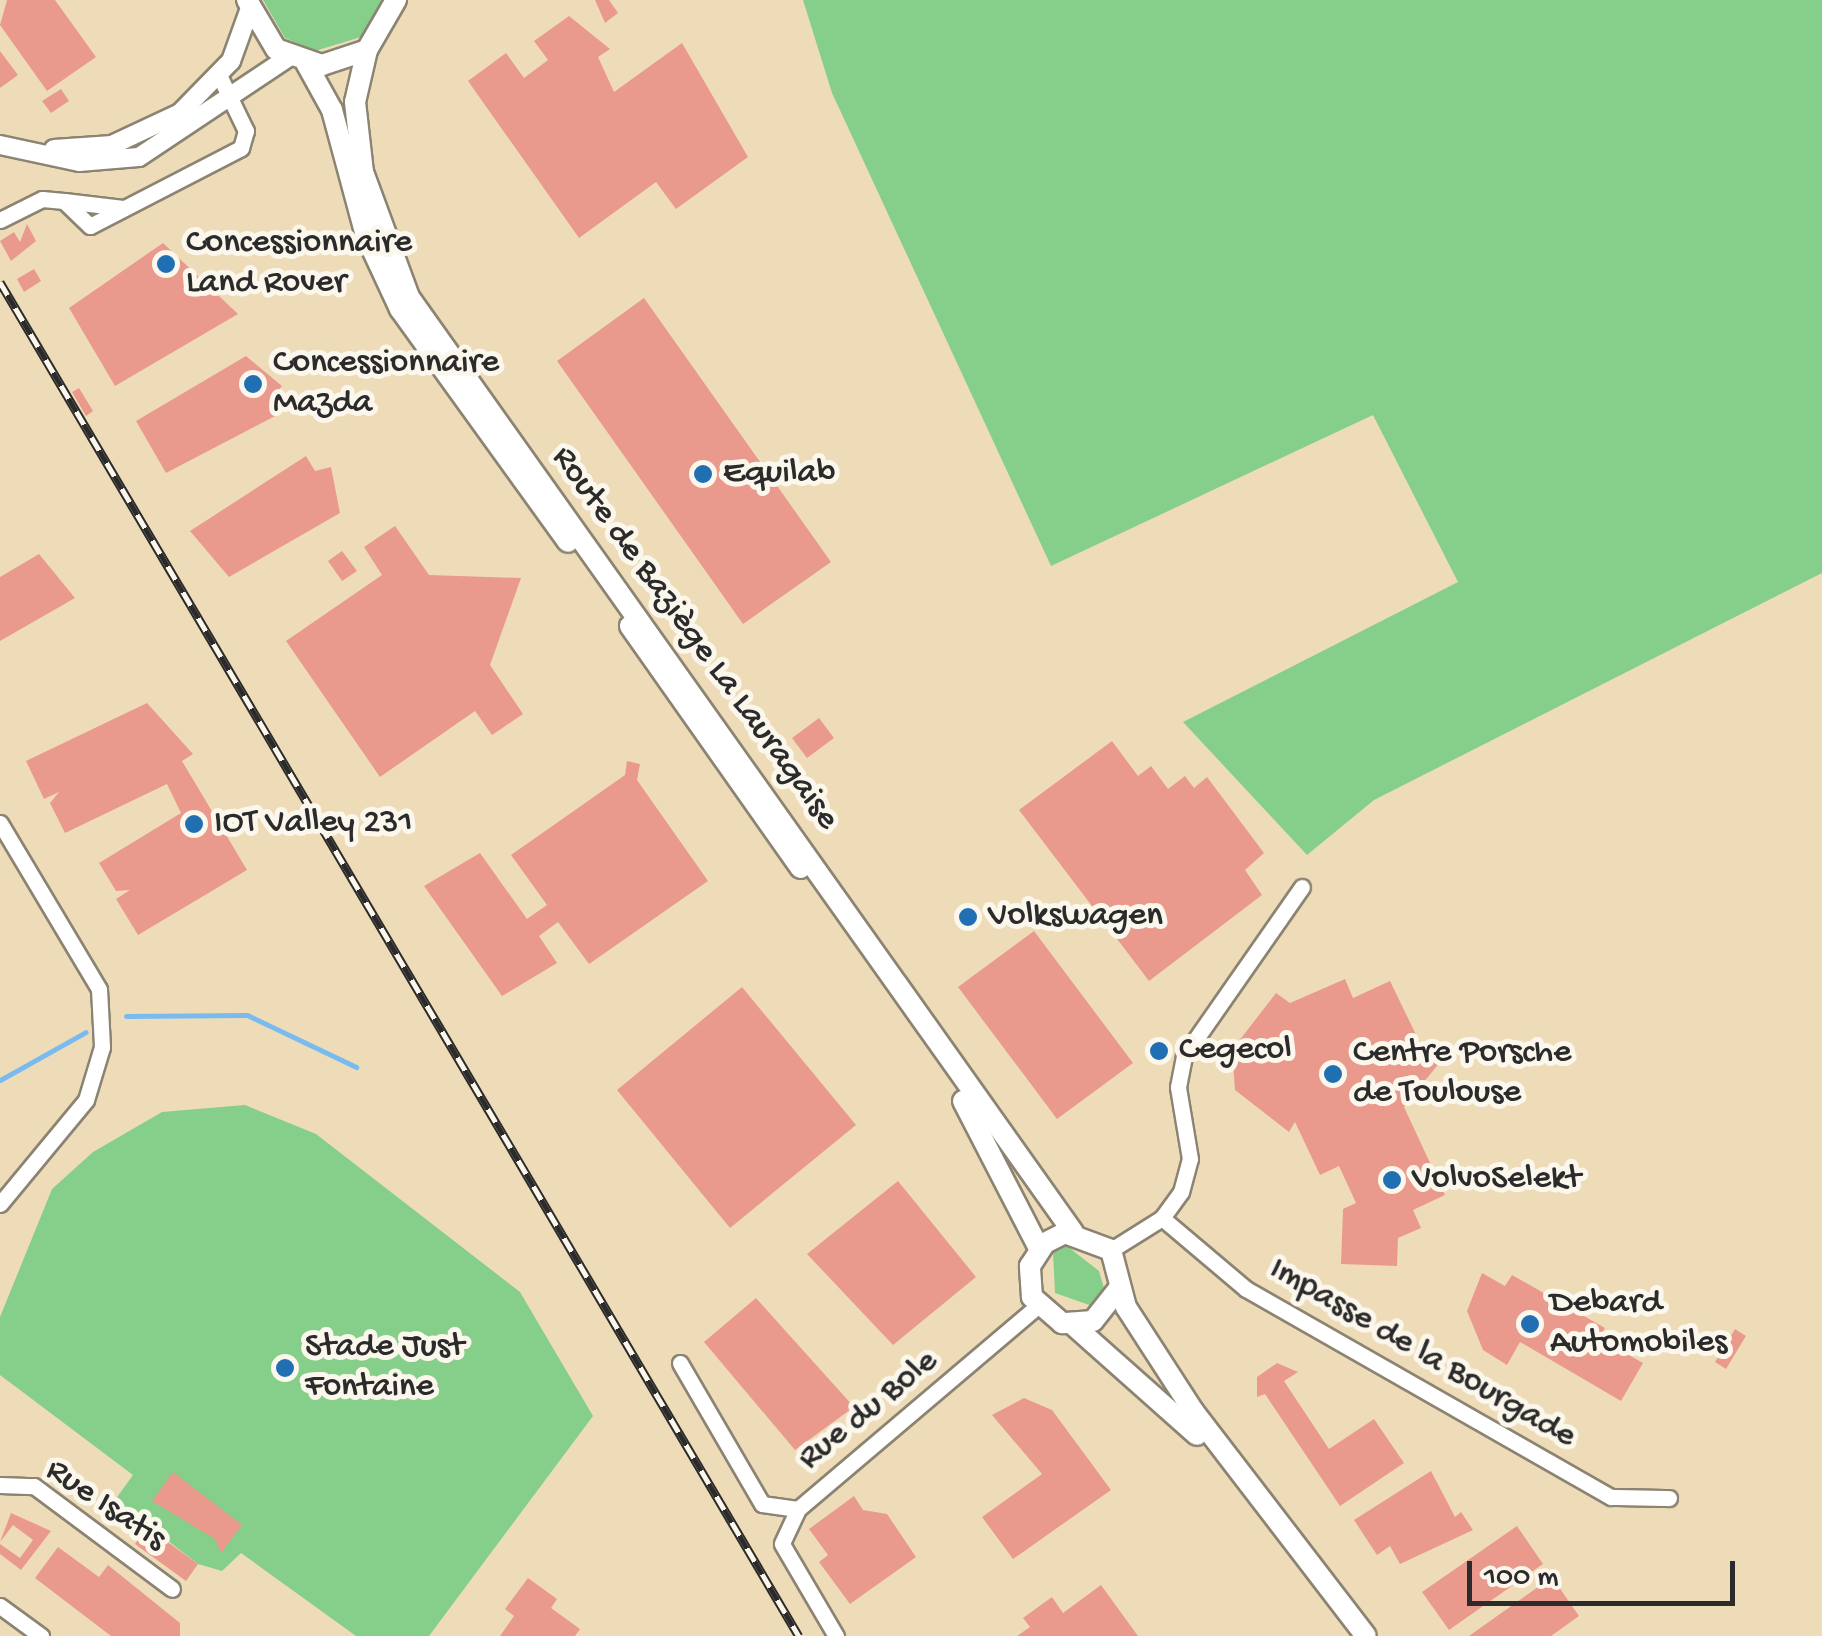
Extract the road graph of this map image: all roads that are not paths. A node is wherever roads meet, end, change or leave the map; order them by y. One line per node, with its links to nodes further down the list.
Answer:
1 (396, 0): 3 (main road, Route de Baziège La Lauragaise)
2 (248, 6): 4 (main road, Route de Baziège La Lauragaise); 5 (street)
3 (367, 50): 4 (main road); 14 (main road, Route de Baziège La Lauragaise)
4 (297, 60): 6 (street); 15 (main road, Route de Baziège La Lauragaise)
5 (219, 74): 6 (street); 8 (street)
6 (229, 96): 8 (street); 9 (street)
7 (0, 145): 8 (street)
8 (24, 148)
9 (0, 220)
10 (0, 824): 12 (street)
11 (1302, 887): 13 (street)
12 (0, 1204)
13 (1162, 1218): 16 (street); 22 (street, Impasse de la Bourgade)
14 (1073, 1232): 15 (main road); 16 (main road)
15 (1039, 1248): 18 (main road)
16 (1111, 1250): 17 (main road)
17 (1120, 1287): 19 (main road); 29 (main road)
18 (1038, 1306): 19 (main road); 23 (street, Rue du Bole)
19 (1072, 1324): 28 (main road)
20 (680, 1362): 23 (street, Rue du Bole)
21 (0, 1485): 24 (street, Rue Isatis)
22 (1670, 1498)
23 (798, 1509): 27 (street)
24 (172, 1589)
25 (0, 1606): 26 (street)
26 (41, 1636)
27 (836, 1636)
28 (1350, 1636)
29 (1366, 1636)

